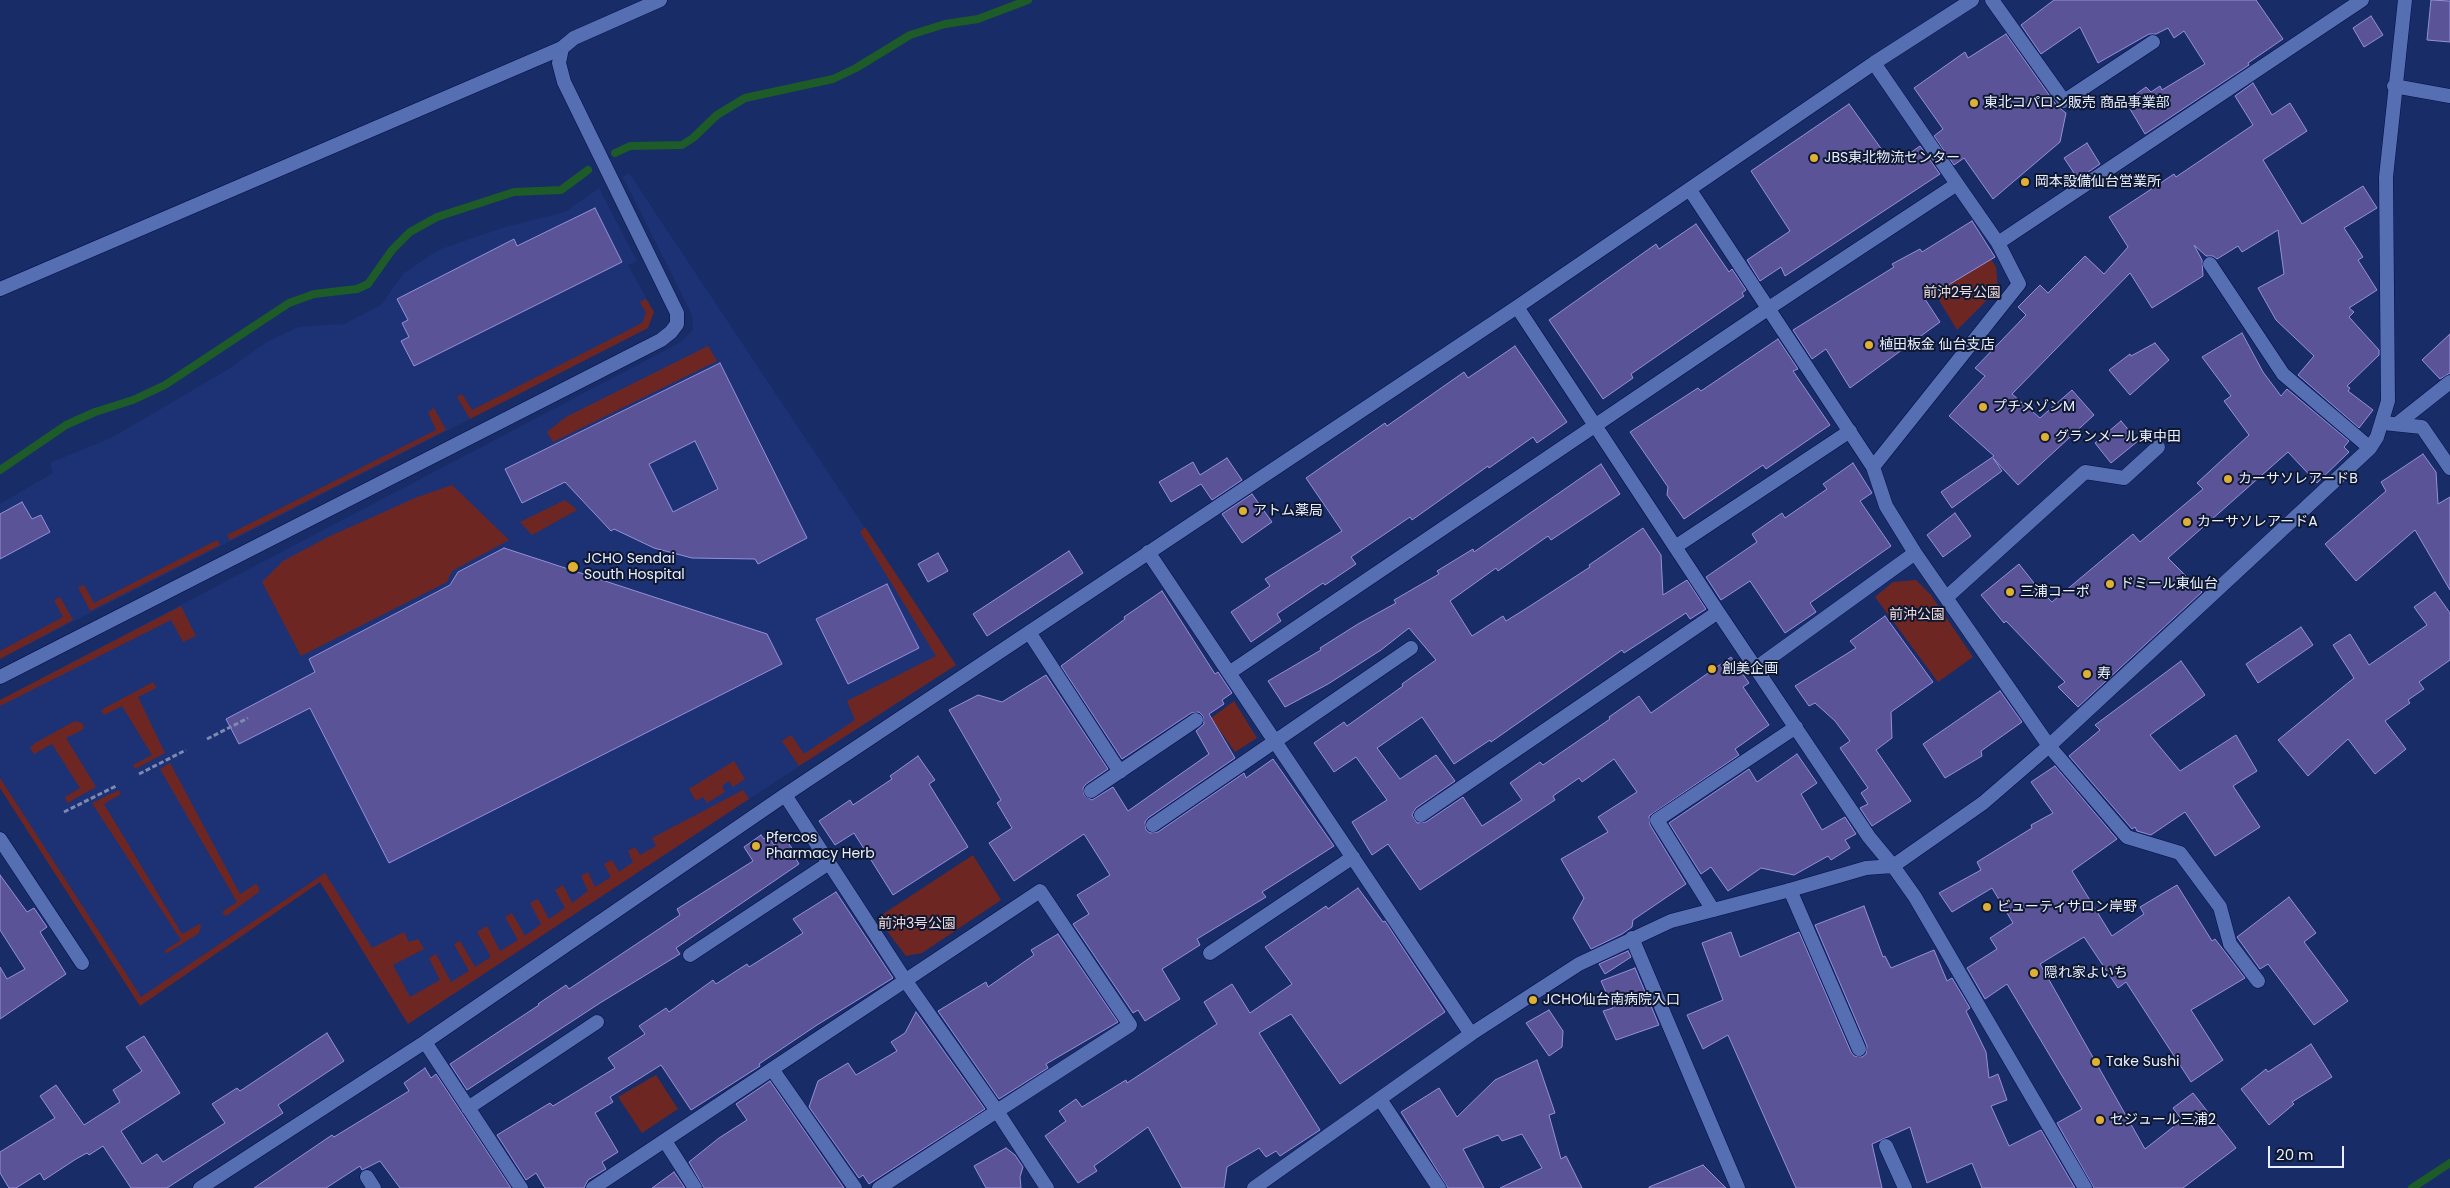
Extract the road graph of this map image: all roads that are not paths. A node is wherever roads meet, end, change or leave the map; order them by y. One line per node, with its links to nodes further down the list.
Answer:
1 (660, 0): 7 (street)
2 (1972, 0): 8 (street)
3 (1992, 0): 6 (street)
4 (2405, 0): 9 (street)
5 (2357, 1): 13 (street)
6 (2153, 42)
7 (562, 48): 15 (street); 36 (street)
8 (1874, 63): 11 (street); 12 (street)
9 (2394, 86): 10 (street); 19 (street)
10 (2450, 96)
11 (1957, 184): 13 (street); 17 (street)
12 (1690, 190): 16 (street); 17 (street)
13 (1998, 243): 25 (street)
14 (2210, 264): 24 (street)
15 (0, 288)
16 (1517, 307): 21 (street); 28 (street)
17 (1769, 308): 21 (street); 22 (street)
18 (2450, 382): 20 (street)
19 (2382, 423): 20 (street); 24 (street)
20 (2397, 424): 26 (street)
21 (1595, 426): 27 (street); 35 (street)
22 (1850, 431): 25 (street); 27 (street)
23 (2158, 447): 30 (street)
24 (2370, 448): 40 (street)
25 (1873, 467): 29 (street)
26 (2450, 468)
27 (1675, 547): 31 (street)
28 (1148, 552): 32 (street); 35 (street)
29 (1915, 553): 30 (street); 34 (street)
30 (1947, 597): 40 (street)
31 (1718, 612): 34 (street); 44 (street)
32 (1028, 632): 41 (street); 43 (street)
33 (1411, 648): 39 (street)
34 (1756, 668): 38 (street)
35 (1229, 673): 39 (street)
36 (0, 677)
37 (1196, 720): 41 (street)
38 (1796, 727): 49 (street); 51 (street)
39 (1275, 741): 45 (street); 47 (street)
40 (2049, 746): 49 (street); 57 (street)
41 (1120, 772): 42 (street)
42 (1091, 791)
43 (785, 795): 48 (street); 60 (street)
44 (1421, 815)
45 (1153, 825)
46 (0, 839): 55 (street)
47 (1352, 857): 53 (street); 59 (street)
48 (829, 863): 54 (street); 56 (street)
49 (1893, 866): 50 (street); 79 (street)
50 (1790, 890): 51 (street); 61 (street)
51 (1713, 910): 52 (street)
52 (1632, 938): 59 (street); 77 (street)
53 (1210, 953)
54 (690, 956)
55 (82, 963)
56 (905, 980): 62 (street); 65 (street); 65 (street)
57 (2258, 981)
58 (597, 1022): 64 (street)
59 (1471, 1034): 63 (street)
60 (425, 1042): 64 (street); 68 (street)
61 (1859, 1049)
62 (772, 1069): 66 (street); 72 (street)
63 (1380, 1099): 75 (street); 76 (street)
64 (468, 1108): 69 (street)
65 (997, 1111): 73 (street); 74 (street)
66 (665, 1141): 70 (street); 71 (street)
67 (1886, 1146): 78 (street)
68 (200, 1188)
69 (521, 1188)
70 (594, 1188)
71 (695, 1188)
72 (855, 1188)
73 (879, 1188)
74 (1047, 1188)
75 (1254, 1188)
76 (1439, 1188)
77 (1738, 1188)
78 (1905, 1188)
79 (2085, 1188)

